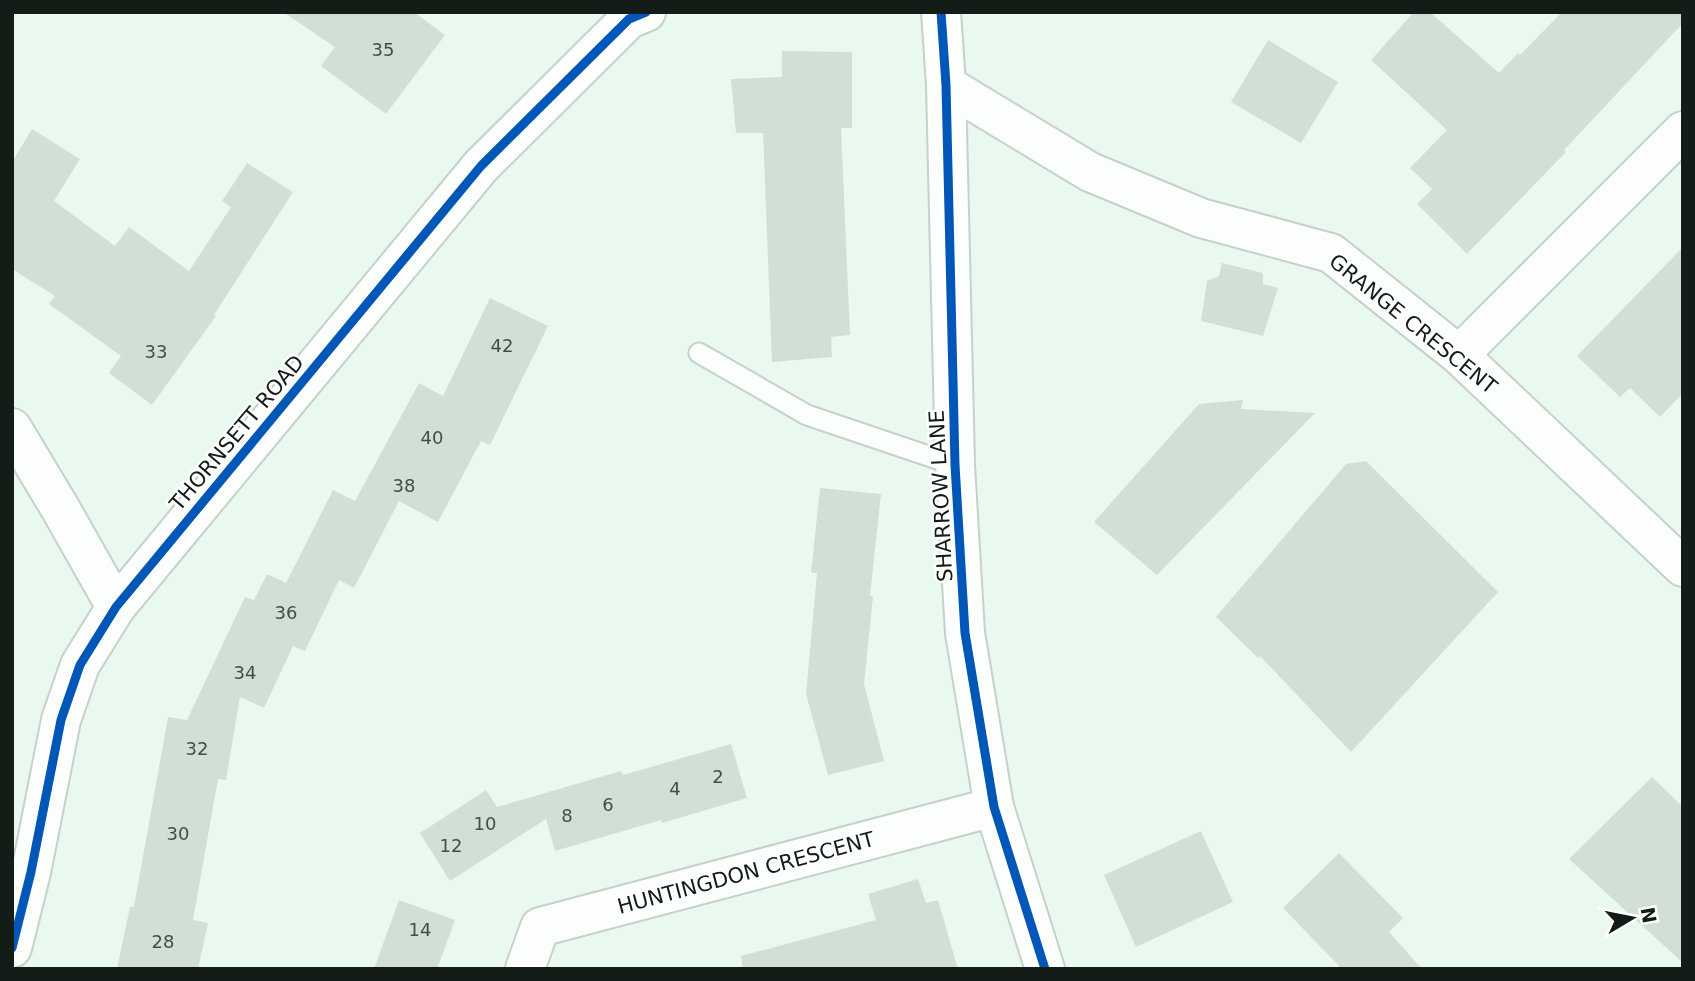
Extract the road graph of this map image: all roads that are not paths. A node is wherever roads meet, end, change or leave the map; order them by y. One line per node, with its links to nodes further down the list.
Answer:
1 (940, 12): 3 (street, SHARROW LANE)
2 (630, 15): 10 (street, THORNSETT ROAD)
3 (946, 85): 6 (street, GRANGE CRESCENT); 8 (street, SHARROW LANE)
4 (1683, 131): 6 (street)
5 (699, 353): 8 (lane)
6 (1459, 355): 9 (street, GRANGE CRESCENT)
7 (12, 428): 10 (street)
8 (955, 465): 11 (street, SHARROW LANE)
9 (1683, 567)
10 (116, 607): 12 (street, THORNSETT ROAD)
11 (995, 807): 13 (street, HUNTINGDON CRESCENT); 14 (street, SHARROW LANE)
12 (12, 948)
13 (525, 969)
14 (1045, 969)

